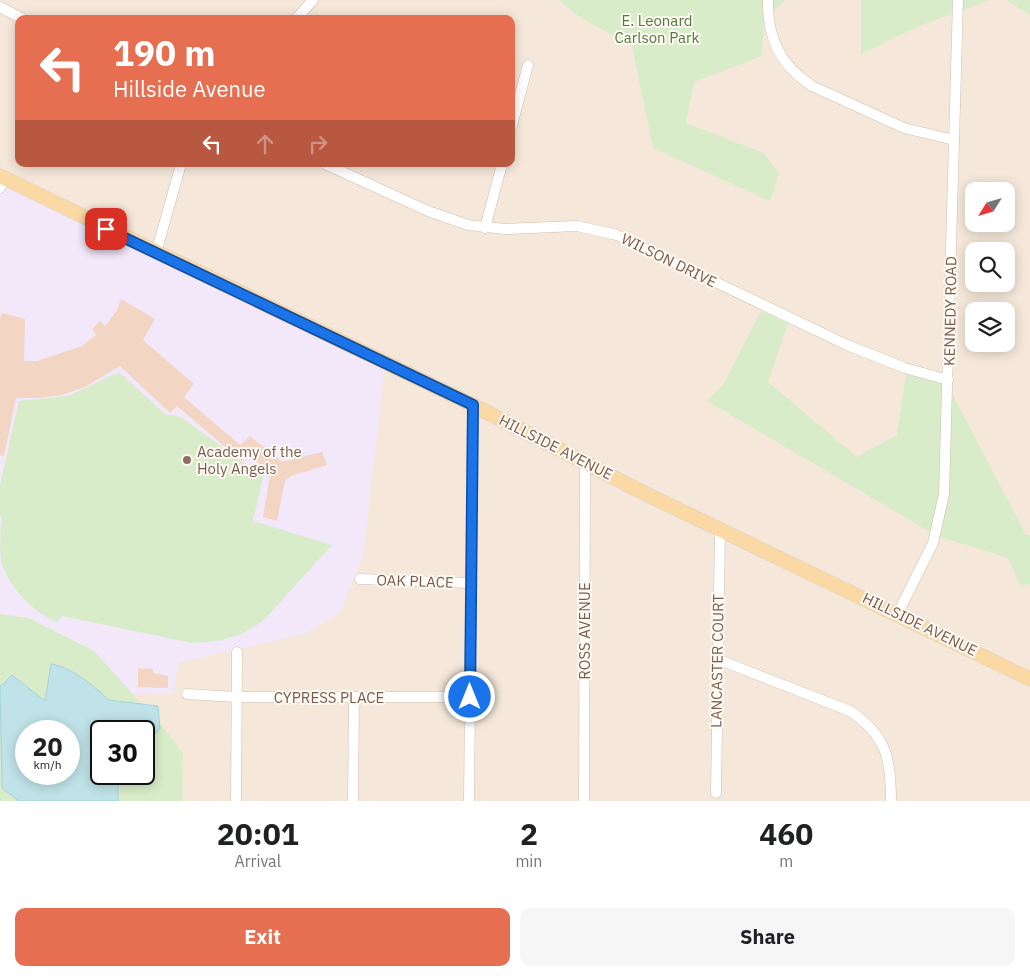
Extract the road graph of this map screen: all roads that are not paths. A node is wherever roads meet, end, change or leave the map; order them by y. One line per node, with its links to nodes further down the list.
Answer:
1 (313, 0): 6 (street)
2 (768, 0): 9 (street)
3 (958, 0): 9 (street, KENNEDY ROAD)
4 (0, 8): 5 (street)
5 (15, 15)
6 (300, 15)
7 (528, 65): 8 (street)
8 (515, 114)
9 (954, 140): 16 (street, KENNEDY ROAD)
10 (180, 167): 15 (street)
11 (332, 167): 14 (street, WILSON DRIVE)
12 (501, 167): 14 (street)
13 (1, 181): 15 (main road, HILLSIDE AVENUE)
14 (485, 228): 16 (street, WILSON DRIVE)
15 (156, 253): 17 (main road, HILLSIDE AVENUE)
16 (948, 380): 22 (street, KENNEDY ROAD)
17 (473, 405): 18 (main road, HILLSIDE AVENUE); 21 (street)
18 (585, 460): 19 (main road, HILLSIDE AVENUE); 34 (street, ROSS AVENUE)
19 (720, 529): 22 (main road, HILLSIDE AVENUE); 24 (street, LANCASTER COURT)
20 (360, 580): 21 (street, OAK PLACE)
21 (470, 582): 29 (street)
22 (898, 614): 25 (main road, HILLSIDE AVENUE)
23 (237, 652): 27 (street)
24 (717, 659): 30 (street, LANCASTER COURT); 35 (street)
25 (1030, 679)
26 (188, 694): 27 (street, CYPRESS PLACE)
27 (236, 697): 28 (street, CYPRESS PLACE); 31 (street)
28 (354, 697): 29 (street, CYPRESS PLACE); 32 (street)
29 (470, 697): 33 (street)
30 (716, 793)
31 (236, 801)
32 (353, 801)
33 (469, 801)
34 (584, 801)
35 (891, 801)

